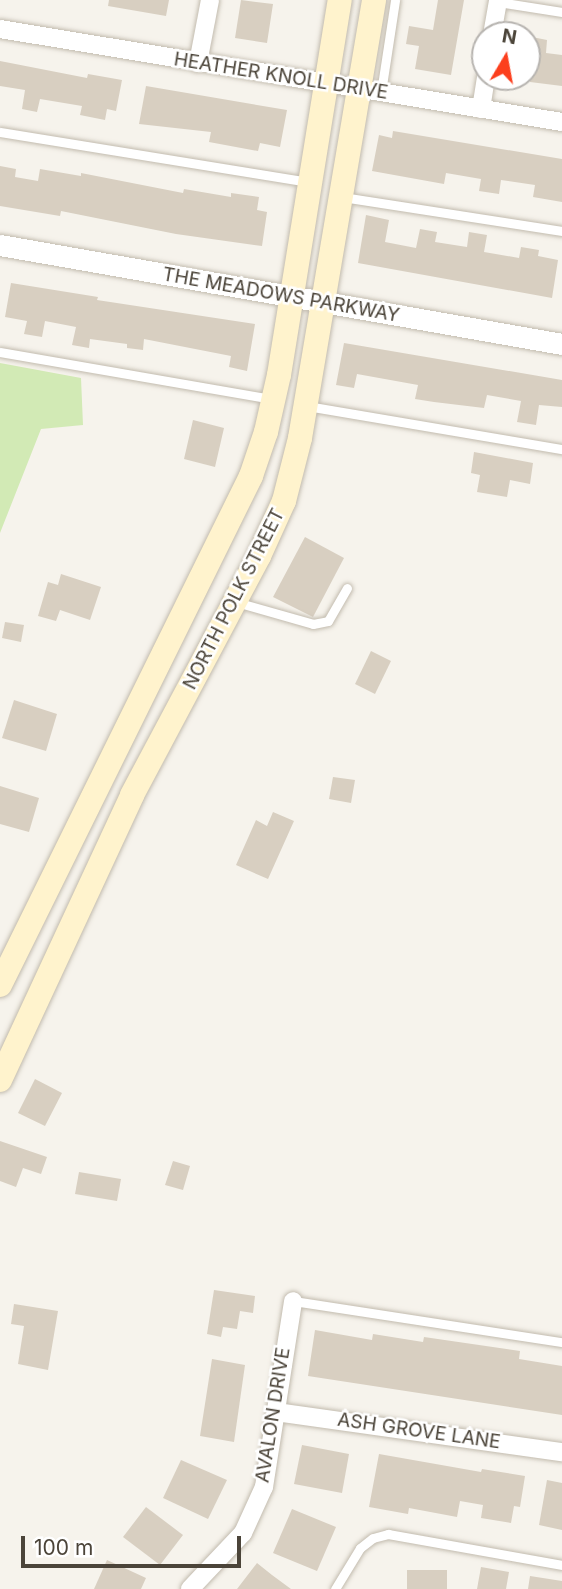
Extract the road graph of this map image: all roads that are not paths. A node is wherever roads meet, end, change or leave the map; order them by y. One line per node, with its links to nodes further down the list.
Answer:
1 (210, 0): 9 (street)
2 (341, 0): 10 (main road, NORTH POLK STREET)
3 (374, 0): 11 (main road, NORTH POLK STREET)
4 (395, 0): 11 (lane)
5 (498, 1): 6 (lane); 7 (street)
6 (562, 12)
7 (494, 21)
8 (0, 29): 9 (street, HEATHER KNOLL DRIVE)
9 (198, 63): 10 (street, HEATHER KNOLL DRIVE)
10 (326, 84): 11 (street, HEATHER KNOLL DRIVE); 16 (main road, NORTH POLK STREET)
11 (370, 91): 13 (street, HEATHER KNOLL DRIVE); 17 (main road, NORTH POLK STREET)
12 (484, 91): 13 (street)
13 (481, 109): 14 (street, HEATHER KNOLL DRIVE)
14 (562, 122)
15 (0, 132): 16 (lane)
16 (311, 182): 20 (main road, NORTH POLK STREET)
17 (340, 197): 18 (lane); 21 (main road, NORTH POLK STREET)
18 (562, 231)
19 (0, 245): 20 (street, THE MEADOWS PARKWAY)
20 (292, 298): 21 (street, THE MEADOWS PARKWAY); 24 (main road, NORTH POLK STREET)
21 (322, 303): 22 (street, THE MEADOWS PARKWAY); 25 (main road, NORTH POLK STREET)
22 (562, 344)
23 (0, 352): 24 (lane)
24 (274, 399): 29 (main road, NORTH POLK STREET)
25 (306, 406): 26 (lane); 28 (main road, NORTH POLK STREET)
26 (562, 449)
27 (347, 588): 28 (lane)
28 (235, 601): 30 (main road, NORTH POLK STREET)
29 (103, 782): 30 (main road); 31 (main road, NORTH POLK STREET)
30 (132, 795): 32 (main road, NORTH POLK STREET)
31 (0, 985)
32 (0, 1080)
33 (293, 1301): 34 (lane); 35 (street, AVALON DRIVE)
34 (562, 1342)
35 (276, 1412): 36 (street, ASH GROVE LANE); 38 (street, AVALON DRIVE)
36 (562, 1452)
37 (562, 1565): 39 (lane)
38 (190, 1589)
39 (335, 1589)

